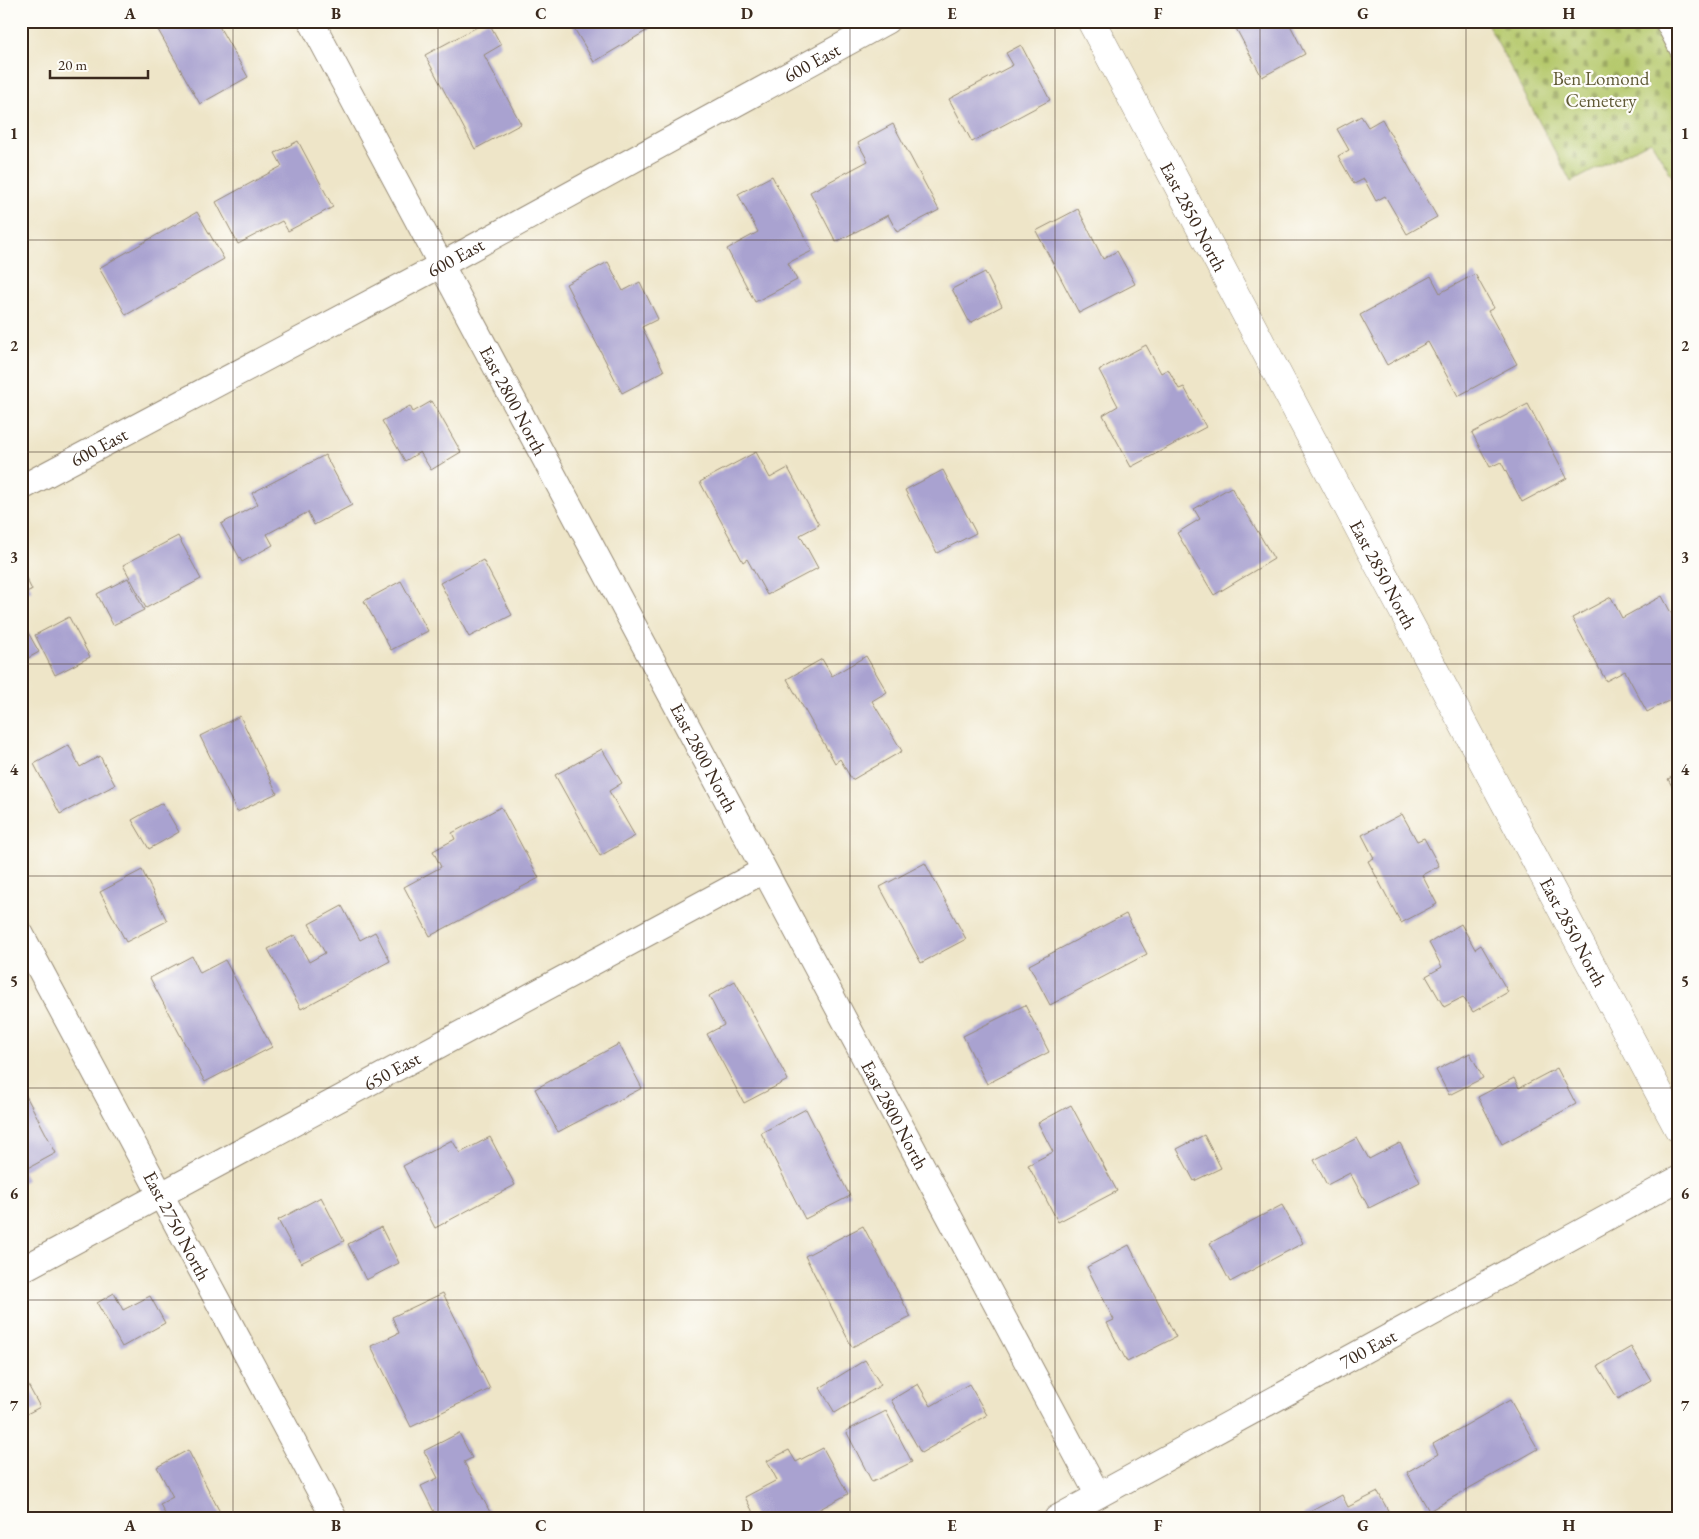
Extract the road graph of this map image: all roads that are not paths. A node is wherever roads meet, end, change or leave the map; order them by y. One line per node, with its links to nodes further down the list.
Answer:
1 (311, 21): 6 (street, East 2800 North)
2 (887, 21): 6 (street, 600 East)
3 (1091, 21): 10 (street, East 2850 North)
4 (1660, 21): 5 (lane)
5 (1678, 54)
6 (441, 265): 7 (street, 600 East); 8 (street, East 2800 North)
7 (21, 488)
8 (763, 871): 12 (street, 650 East); 14 (street, East 2800 North)
9 (21, 934): 12 (street, East 2750 North)
10 (1678, 1128)
11 (1678, 1179): 14 (street, 700 East)
12 (160, 1196): 13 (street, 650 East); 15 (street, East 2750 North)
13 (21, 1270)
14 (1098, 1495): 16 (street, 700 East)
15 (334, 1518)
16 (1057, 1518)

